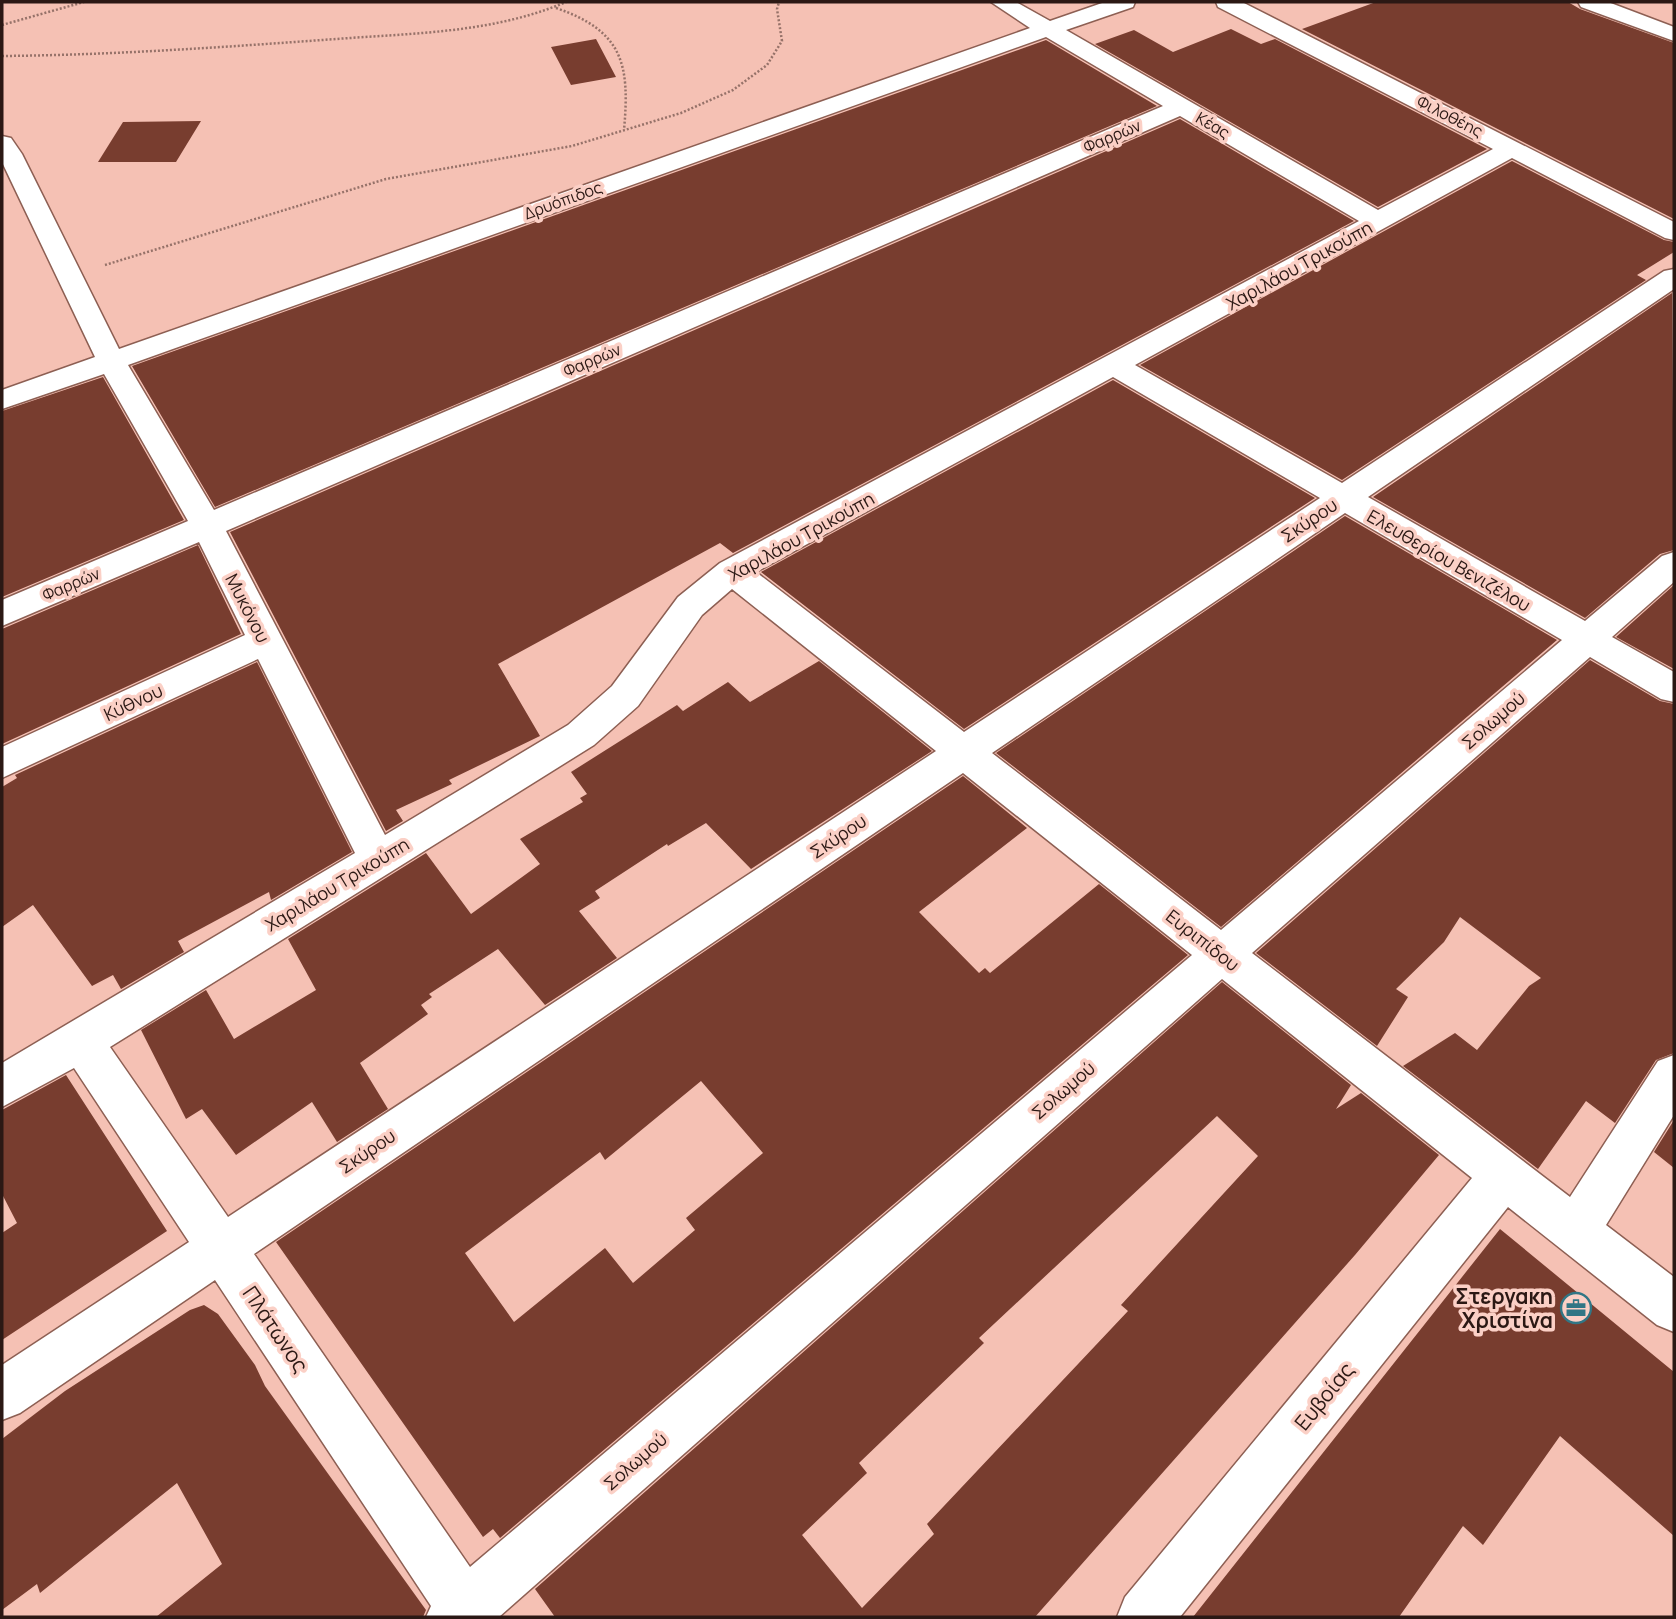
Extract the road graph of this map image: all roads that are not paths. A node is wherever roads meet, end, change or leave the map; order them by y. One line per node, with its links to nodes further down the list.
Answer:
1 (1001, 2): 5 (street, Κέας)
2 (1125, 2): 5 (street, Δρυόπιδος)
3 (1226, 2): 9 (street, Φιλοθέης)
4 (1589, 2): 6 (street)
5 (1047, 28): 7 (street, Κέας); 13 (street, Δρυόπιδος)
6 (1674, 34)
7 (1181, 107): 10 (street, Κέας); 17 (street, Φαρρών)
8 (2, 143): 13 (street, Μυκόνου)
9 (1513, 148): 10 (street, Χαριλάου Τρικούπη); 11 (street, Φιλοθέης)
10 (1378, 221): 14 (street, Χαριλάου Τρικούπη)
11 (1674, 232)
12 (1674, 276): 16 (street, Σκύρου)
13 (111, 361): 15 (street, Δρυόπιδος); 17 (street, Μυκόνου)
14 (1116, 366): 16 (street, Ελευθερίου Βενιζέλου); 19 (street, Χαριλάου Τρικούπη)
15 (2, 400)
16 (1343, 498): 21 (street, Ελευθερίου Βενιζέλου); 24 (street, Σκύρου)
17 (207, 526): 20 (street, Φαρρών); 22 (street, Μυκόνου)
18 (1674, 564): 21 (street, Σολωμού)
19 (732, 571): 24 (street, Ευριπίδου); 26 (street, Χαριλάου Τρικούπη)
20 (2, 614)
21 (1586, 640): 23 (street, Ελευθερίου Βενιζέλου); 27 (street, Σολωμού)
22 (264, 641): 25 (street, Κύθνου); 26 (street, Μυκόνου)
23 (1674, 689)
24 (963, 752): 27 (street, Ευριπίδου); 33 (street, Σκύρου)
25 (2, 763)
26 (378, 859): 28 (street, Χαριλάου Τρικούπη)
27 (1221, 954): 31 (street, Ευριπίδου); 36 (street, Σολωμού)
28 (81, 1041): 30 (street, Χαριλάου Τρικούπη); 33 (street, Πλάτωνος)
29 (1674, 1075): 32 (street)
30 (2, 1086)
31 (1504, 1175): 32 (street, Ευριπίδου); 37 (street, Ευβοίας)
32 (1576, 1231): 34 (street, Ευριπίδου)
33 (221, 1248): 35 (street, Σκύρου); 36 (street, Πλάτωνος)
34 (1674, 1308)
35 (2, 1395)
36 (463, 1614)
37 (1145, 1617)

